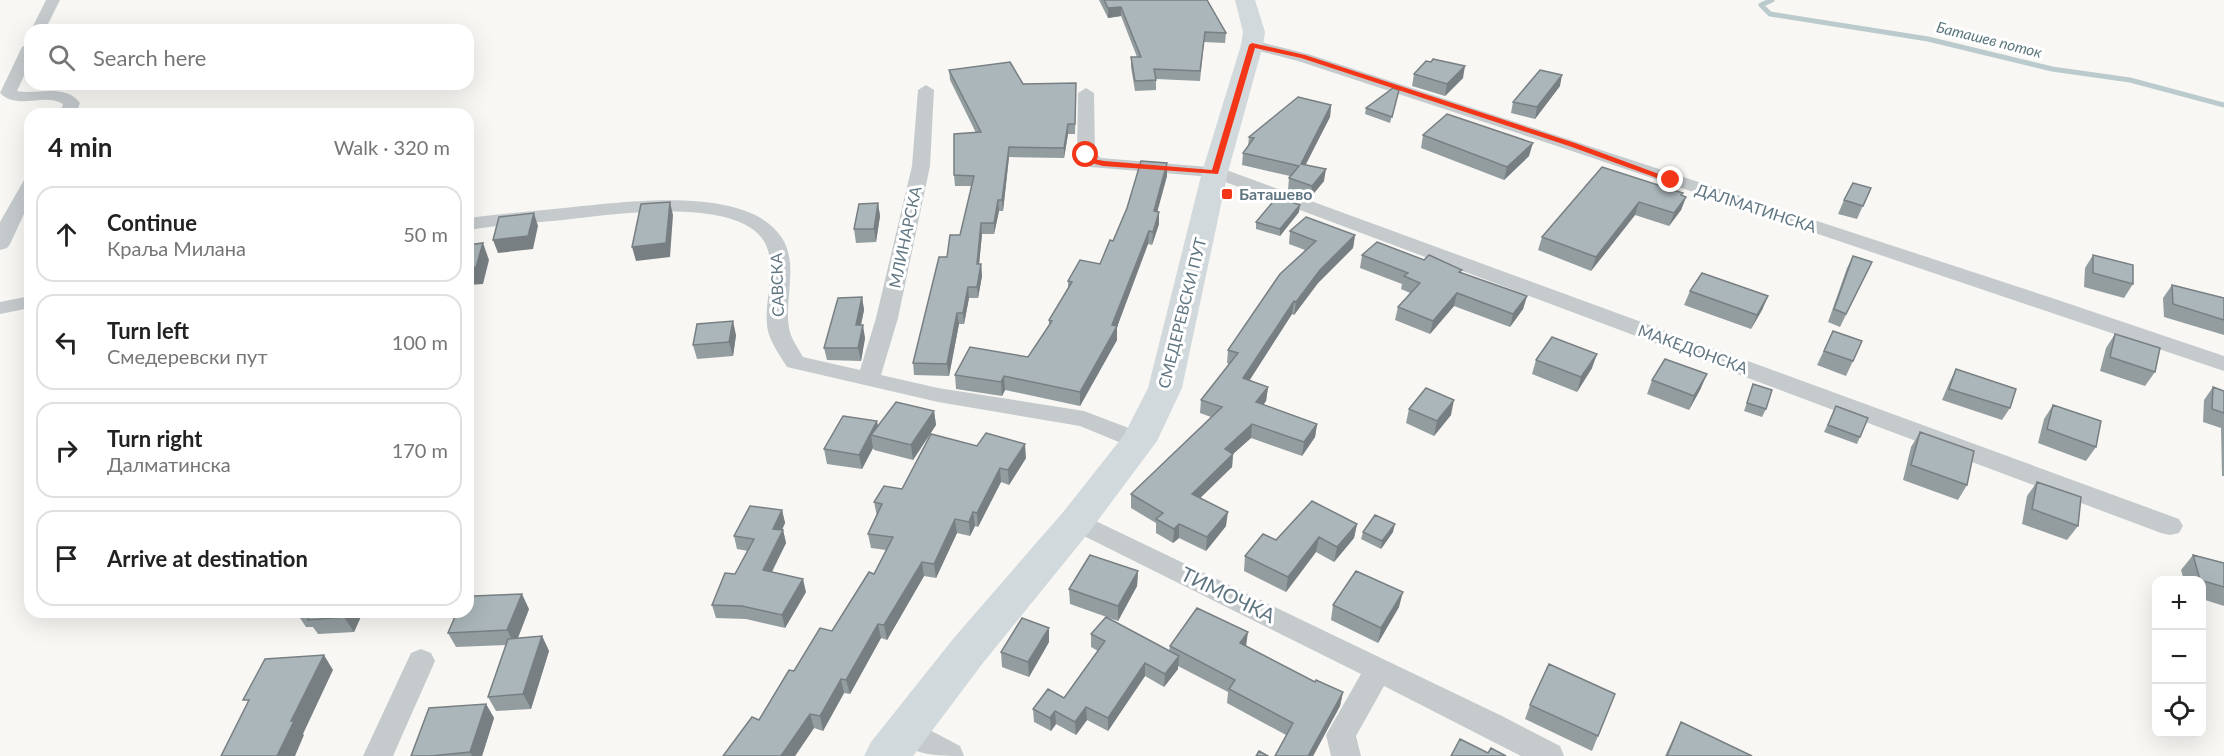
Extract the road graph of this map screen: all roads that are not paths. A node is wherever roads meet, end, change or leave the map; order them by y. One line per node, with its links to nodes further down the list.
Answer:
1 (53, 0): 3 (street)
2 (1245, 0): 4 (street, СМЕДЕРЕВСКИ ПУТ)
3 (41, 24)
4 (1252, 45): 9 (street, СМЕДЕРЕВСКИ ПУТ); 15 (street, ДАЛМАТИНСКА)
5 (24, 60): 8 (street)
6 (926, 90): 16 (street, МЛИНАРСКА)
7 (1086, 93): 9 (street, МАКЕДОНСКА)
8 (70, 108)
9 (1215, 172): 17 (street, СМЕДЕРЕВСКИ ПУТ); 19 (street, МАКЕДОНСКА)
10 (24, 195): 12 (street)
11 (474, 223): 16 (street, САВСКА)
12 (0, 244)
13 (24, 303): 14 (street)
14 (0, 308)
15 (2224, 364)
16 (868, 380): 17 (street, САВСКА)
17 (1139, 441): 18 (street, СМЕДЕРЕВСКИ ПУТ)
18 (1077, 521): 21 (street, ТИМОЧКА); 22 (street, СМЕДЕРЕВСКИ ПУТ)
19 (2170, 526)
20 (421, 661): 23 (street)
21 (1379, 669): 25 (street); 26 (street, ТИМОЧКА)
22 (897, 743): 24 (street)
23 (378, 756)
24 (950, 756)
25 (1346, 756)
26 (1548, 756)

